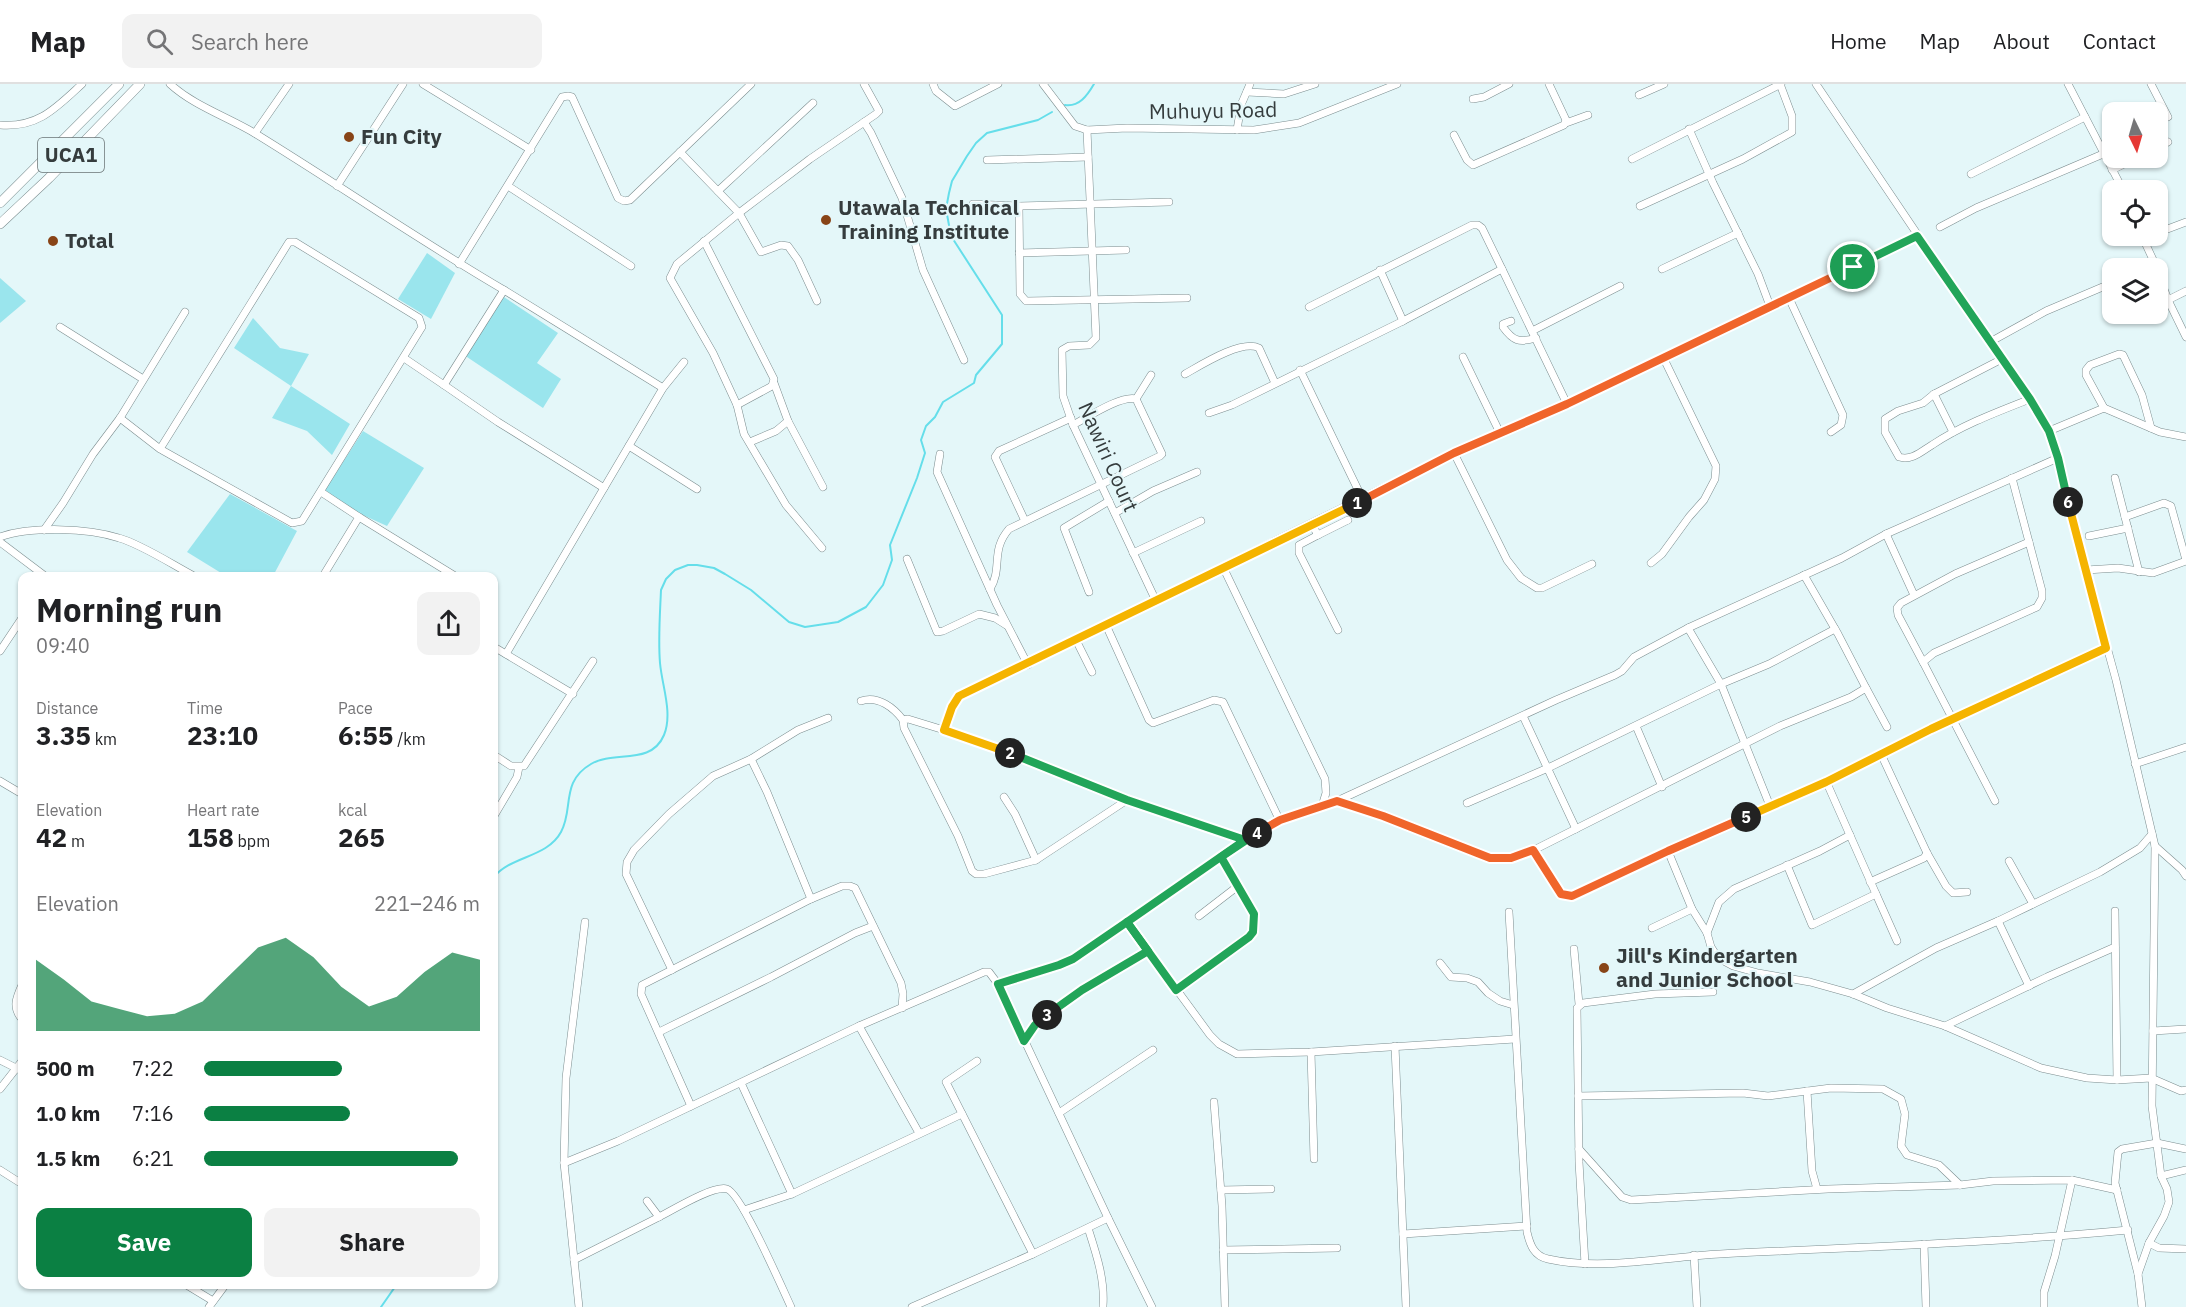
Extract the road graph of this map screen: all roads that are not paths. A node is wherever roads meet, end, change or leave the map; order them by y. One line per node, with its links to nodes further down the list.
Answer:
1 (82, 84): 33 (street)
2 (119, 84): 55 (main road, UCA1)
3 (140, 84): 62 (main road, UCA1)
4 (170, 84): 37 (street)
5 (289, 84): 37 (street)
6 (403, 84): 51 (street)
7 (423, 84): 39 (street)
8 (751, 84): 41 (street)
9 (864, 84): 31 (street)
10 (933, 84): 11 (street)
11 (998, 84)
12 (1042, 84): 35 (street)
13 (1250, 84): 24 (street)
14 (1315, 84): 24 (street)
15 (1397, 84): 36 (street, Muhuyu Road)
16 (1509, 84): 26 (street)
17 (1549, 84): 32 (street)
18 (1664, 84): 25 (street)
19 (1780, 84): 34 (street); 48 (street)
20 (1816, 84): 66 (street)
21 (2078, 84): 23 (street)
22 (2151, 84): 27 (street)
23 (2069, 86): 30 (street)
24 (1247, 92): 36 (street)
25 (1639, 95)
26 (1473, 99)
27 (2160, 102)
28 (813, 103): 53 (street)
29 (1588, 115): 32 (street)
30 (2085, 117): 40 (street); 49 (street)
31 (864, 123): 60 (street); 99 (street)
32 (1566, 123): 38 (street)
33 (0, 125)
34 (1689, 129): 44 (street); 48 (street)
35 (1087, 130): 36 (street, Muhuyu Road); 43 (street, Nawiri Court)
36 (1237, 130)
37 (255, 133): 51 (street)
38 (1454, 135)
39 (531, 150): 41 (street); 52 (street)
40 (2102, 151)
41 (680, 152): 53 (street)
42 (2102, 153): 63 (street)
43 (1088, 157): 45 (street); 57 (street, Nawiri Court)
44 (1632, 159)
45 (987, 160)
46 (2116, 168): 47 (street)
47 (2112, 170): 50 (street)
48 (1709, 174): 59 (street); 65 (street)
49 (1971, 174)
50 (2118, 180)
51 (337, 186): 71 (street)
52 (508, 186): 71 (street); 72 (street)
53 (718, 191): 60 (street)
54 (1169, 202): 57 (street)
55 (0, 203)
56 (973, 204): 58 (street)
57 (1091, 205): 58 (street); 68 (street, Nawiri Court)
58 (1019, 206): 70 (street)
59 (1640, 206)
60 (739, 213): 67 (street); 83 (street)
61 (2186, 222): 64 (street)
62 (0, 224)
63 (1940, 227)
64 (2168, 229)
65 (1738, 232): 74 (street); 85 (street)
66 (1917, 236): 81 (street); 94 (street)
67 (705, 242): 105 (street); 113 (street)
68 (1092, 250): 69 (street); 70 (street); 82 (street, Nawiri Court)
69 (1126, 250)
70 (1019, 254): 82 (street)
71 (459, 264): 78 (street)
72 (631, 266)
73 (1502, 269): 75 (street); 88 (street); 91 (street)
74 (1662, 269)
75 (1380, 270): 86 (street); 88 (street)
76 (1620, 286): 91 (street)
77 (2102, 286): 94 (street)
78 (504, 290): 107 (street); 108 (street)
79 (2186, 291): 84 (street)
80 (1187, 298): 82 (street)
81 (1789, 298): 85 (street); 121 (street)
82 (1094, 299): 118 (street, Nawiri Court)
83 (817, 300)
84 (2168, 300): 93 (street)
85 (1770, 306): 96 (street)
86 (1309, 307)
87 (185, 312): 104 (street)
88 (1403, 321): 101 (street)
89 (1511, 321): 92 (street)
90 (60, 327): 104 (street)
91 (1532, 331): 92 (street)
92 (1536, 338): 112 (street)
93 (2186, 338)
94 (1990, 342): 98 (street)
95 (1463, 357): 123 (street)
96 (1663, 357): 112 (street); 160 (street)
97 (404, 358): 107 (street); 127 (street); 138 (street)
98 (2002, 359): 109 (street); 111 (street)
99 (964, 360)
100 (684, 363): 108 (street)
101 (1300, 370): 106 (street); 139 (street)
102 (1185, 374): 106 (street)
103 (1151, 375): 110 (street)
104 (143, 379): 116 (street)
105 (774, 383): 113 (street); 117 (street)
106 (1275, 383): 115 (street)
107 (444, 386): 136 (street)
108 (663, 388): 126 (street)
109 (1934, 394): 122 (street); 122 (street)
110 (1136, 399): 118 (street); 134 (street)
111 (2030, 399): 120 (street); 122 (street)
112 (1567, 404): 123 (street)
113 (737, 405): 125 (street)
114 (2104, 408): 119 (street); 119 (street); 120 (street)
115 (1209, 413)
116 (120, 418): 127 (street); 149 (street)
117 (788, 421): 125 (street); 135 (street)
118 (1072, 421): 134 (street, Nawiri Court); 145 (street)
119 (2151, 428): 124 (street)
120 (2049, 431): 130 (street)
121 (1831, 432)
122 (1953, 432)
123 (1500, 433): 128 (street)
124 (2186, 437)
125 (750, 442): 156 (street)
126 (629, 446): 136 (street); 137 (street)
127 (160, 449): 138 (street)
128 (1454, 453): 139 (street); 161 (street)
129 (940, 454): 170 (street)
130 (2058, 458): 132 (street); 163 (street)
131 (1197, 472): 141 (street)
132 (2012, 478): 150 (street); 155 (street)
133 (2115, 478): 142 (street)
134 (1102, 484): 140 (street, Nawiri Court); 145 (street)
135 (823, 487)
136 (604, 488): 184 (street)
137 (697, 489)
138 (321, 492): 143 (street)
139 (1363, 500): 147 (street)
140 (1109, 501): 141 (street, Nawiri Court); 171 (street)
141 (1115, 513): 157 (street, Nawiri Court)
142 (2126, 517): 148 (street); 159 (street)
143 (359, 518): 166 (street); 167 (street)
144 (1348, 520): 151 (street)
145 (1025, 521): 170 (street)
146 (1201, 521): 157 (street)
147 (1311, 525): 151 (street); 162 (street)
148 (2128, 528): 152 (street); 168 (street)
149 (44, 530): 153 (street); 165 (street)
150 (1886, 534): 169 (street); 172 (street)
151 (1318, 535): 179 (street)
152 (2089, 536)
153 (0, 537)
154 (0, 542): 164 (street)
155 (2029, 542): 172 (street); 186 (street)
156 (822, 548)
157 (1133, 553): 173 (street, Nawiri Court)
158 (907, 559): 176 (street)
159 (2186, 561): 168 (street)
160 (1651, 563)
161 (1592, 564)
162 (1223, 567): 173 (street); 217 (street)
163 (2086, 570): 168 (street); 181 (street)
164 (40, 572)
165 (186, 572)
166 (325, 572)
167 (448, 572)
168 (2139, 572)
169 (1804, 574): 177 (street); 178 (street)
170 (990, 589): 176 (street)
171 (1089, 592)
172 (1914, 595): 186 (street)
173 (1156, 601): 175 (street)
174 (18, 624): 183 (street)
175 (1106, 625): 180 (street); 220 (street)
176 (1008, 626): 187 (street)
177 (1688, 628): 189 (street); 193 (street)
178 (1835, 629): 189 (street); 190 (street)
179 (1338, 630)
180 (1076, 640): 187 (street); 188 (street)
181 (2106, 648): 196 (street); 205 (street)
182 (498, 649): 184 (street)
183 (0, 651)
184 (506, 654): 191 (street)
185 (593, 661): 191 (street)
186 (1923, 663): 196 (street)
187 (1028, 664): 199 (street)
188 (1092, 672)
189 (1721, 684): 197 (street); 200 (street)
190 (1866, 688): 198 (street); 200 (street)
191 (573, 694): 206 (street)
192 (861, 701): 195 (street)
193 (1523, 716): 207 (street); 214 (street)
194 (828, 718): 204 (street)
195 (903, 720): 199 (street); 230 (street)
196 (1952, 720): 202 (street); 215 (street)
197 (1636, 726): 207 (street); 210 (street)
198 (1887, 727)
199 (944, 730): 213 (street)
200 (1746, 744): 210 (street); 218 (street)
201 (2186, 747): 205 (street)
202 (1881, 754): 209 (street); 228 (street)
203 (498, 758): 206 (street)
204 (751, 759): 238 (street); 255 (street)
205 (2135, 764): 222 (street)
206 (519, 767): 219 (street)
207 (1548, 768): 216 (street); 221 (street)
208 (0, 781): 211 (street)
209 (1826, 782): 218 (street); 223 (street)
210 (1662, 786): 221 (street)
211 (18, 792)
212 (1004, 796): 230 (street)
213 (1127, 800): 224 (street); 230 (street)
214 (1337, 801): 217 (street); 226 (street)
215 (1995, 801)
216 (1467, 803)
217 (1322, 806): 220 (street)
218 (1770, 806): 227 (street)
219 (498, 809)
220 (1280, 820): 224 (street)
221 (1575, 830): 226 (street)
222 (2152, 834): 225 (street); 239 (street)
223 (1850, 835): 232 (street); 234 (street)
224 (1245, 840): 229 (street)
225 (2155, 846): 233 (street); 269 (street)
226 (1533, 850): 227 (street)
227 (1668, 851): 240 (street)
228 (1927, 853): 234 (street); 236 (street)
229 (1221, 857): 235 (street); 246 (street)
230 (1036, 860)
231 (2009, 861): 239 (street)
232 (1787, 865): 237 (street); 249 (street)
233 (2186, 876)
234 (1870, 882): 237 (street)
235 (1238, 886): 243 (street); 258 (street)
236 (1966, 892)
237 (1876, 894): 250 (street)
238 (811, 899): 247 (street); 255 (street)
239 (2033, 904): 244 (street)
240 (1692, 909): 248 (street); 249 (street)
241 (2115, 911): 251 (street)
242 (1509, 912): 263 (street)
243 (1198, 916)
244 (1998, 921): 257 (street); 260 (street)
245 (585, 922): 295 (street)
246 (1127, 922): 253 (street); 256 (street)
247 (873, 926): 264 (street); 270 (street)
248 (1652, 928)
249 (1707, 933): 260 (street)
250 (1897, 940)
251 (2115, 947): 257 (street); 280 (street)
252 (1574, 949): 262 (street)
253 (1148, 951): 258 (street); 272 (street)
254 (1440, 963): 263 (street)
255 (672, 970): 270 (street)
256 (998, 984): 264 (street); 272 (street)
257 (2029, 986): 267 (street)
258 (1176, 990): 275 (street)
259 (1713, 992): 262 (street)
260 (1853, 994): 267 (street)
261 (18, 997): 265 (street)
262 (1579, 1004): 285 (street)
263 (1513, 1005): 271 (street)
264 (902, 1008): 266 (street)
265 (18, 1013)
266 (859, 1026): 281 (street); 290 (street)
267 (1945, 1026): 280 (street)
268 (2186, 1029): 269 (street)
269 (2153, 1030): 279 (street)
270 (659, 1032): 287 (street)
271 (1515, 1039): 273 (street); 311 (street)
272 (1024, 1041): 288 (street)
273 (1395, 1046): 275 (street); 314 (street)
274 (1153, 1050): 288 (street)
275 (1311, 1052): 294 (street)
276 (0, 1060): 278 (street)
277 (977, 1061): 289 (street)
278 (18, 1069): 282 (street)
279 (2151, 1078): 280 (street); 283 (street); 291 (street)
280 (2117, 1080)
281 (741, 1083): 287 (street); 306 (street)
282 (0, 1089)
283 (2186, 1090)
284 (1807, 1091): 285 (street); 301 (street); 303 (street)
285 (1578, 1096): 292 (street)
286 (1214, 1102): 304 (street)
287 (691, 1106): 295 (street)
288 (1059, 1113): 310 (street)
289 (962, 1114): 290 (street); 321 (street)
290 (919, 1133): 306 (street)
291 (2157, 1143): 293 (street); 298 (street); 305 (street)
292 (1578, 1149): 303 (street); 324 (street)
293 (2186, 1149)
294 (1314, 1159)
295 (564, 1163): 323 (street)
296 (0, 1170): 300 (street)
297 (2186, 1170): 298 (street)
298 (2161, 1176): 316 (street)
299 (2072, 1180): 301 (street); 305 (street); 315 (street)
300 (18, 1181)
301 (1960, 1185): 303 (street)
302 (1271, 1189): 304 (street)
303 (1817, 1189)
304 (1221, 1190): 320 (street)
305 (2116, 1190): 313 (street)
306 (792, 1194): 308 (street)
307 (647, 1201): 309 (street)
308 (744, 1210): 309 (street); 331 (street)
309 (659, 1217): 323 (street)
310 (1108, 1218): 312 (street); 333 (street)
311 (1527, 1226): 314 (street); 324 (street)
312 (1088, 1228): 321 (street); 329 (street)
313 (2128, 1230): 315 (street); 325 (street)
314 (1403, 1234): 335 (street)
315 (2060, 1236): 317 (street); 338 (street)
316 (2149, 1243): 319 (street); 325 (street)
317 (1924, 1244): 322 (street); 337 (street)
318 (1337, 1248): 320 (street)
319 (2186, 1249)
320 (1223, 1250): 334 (street)
321 (1033, 1254): 332 (street)
322 (1694, 1256): 324 (street); 336 (street)
323 (574, 1260): 330 (street)
324 (1585, 1264)
325 (2138, 1274): 339 (street)
326 (192, 1289): 328 (street)
327 (222, 1289): 328 (street)
328 (211, 1304)
329 (1103, 1306)
330 (579, 1307)
331 (791, 1307)
332 (912, 1307)
333 (1152, 1307)
334 (1225, 1307)
335 (1406, 1307)
336 (1697, 1307)
337 (1926, 1307)
338 (2044, 1307)
339 (2142, 1307)

